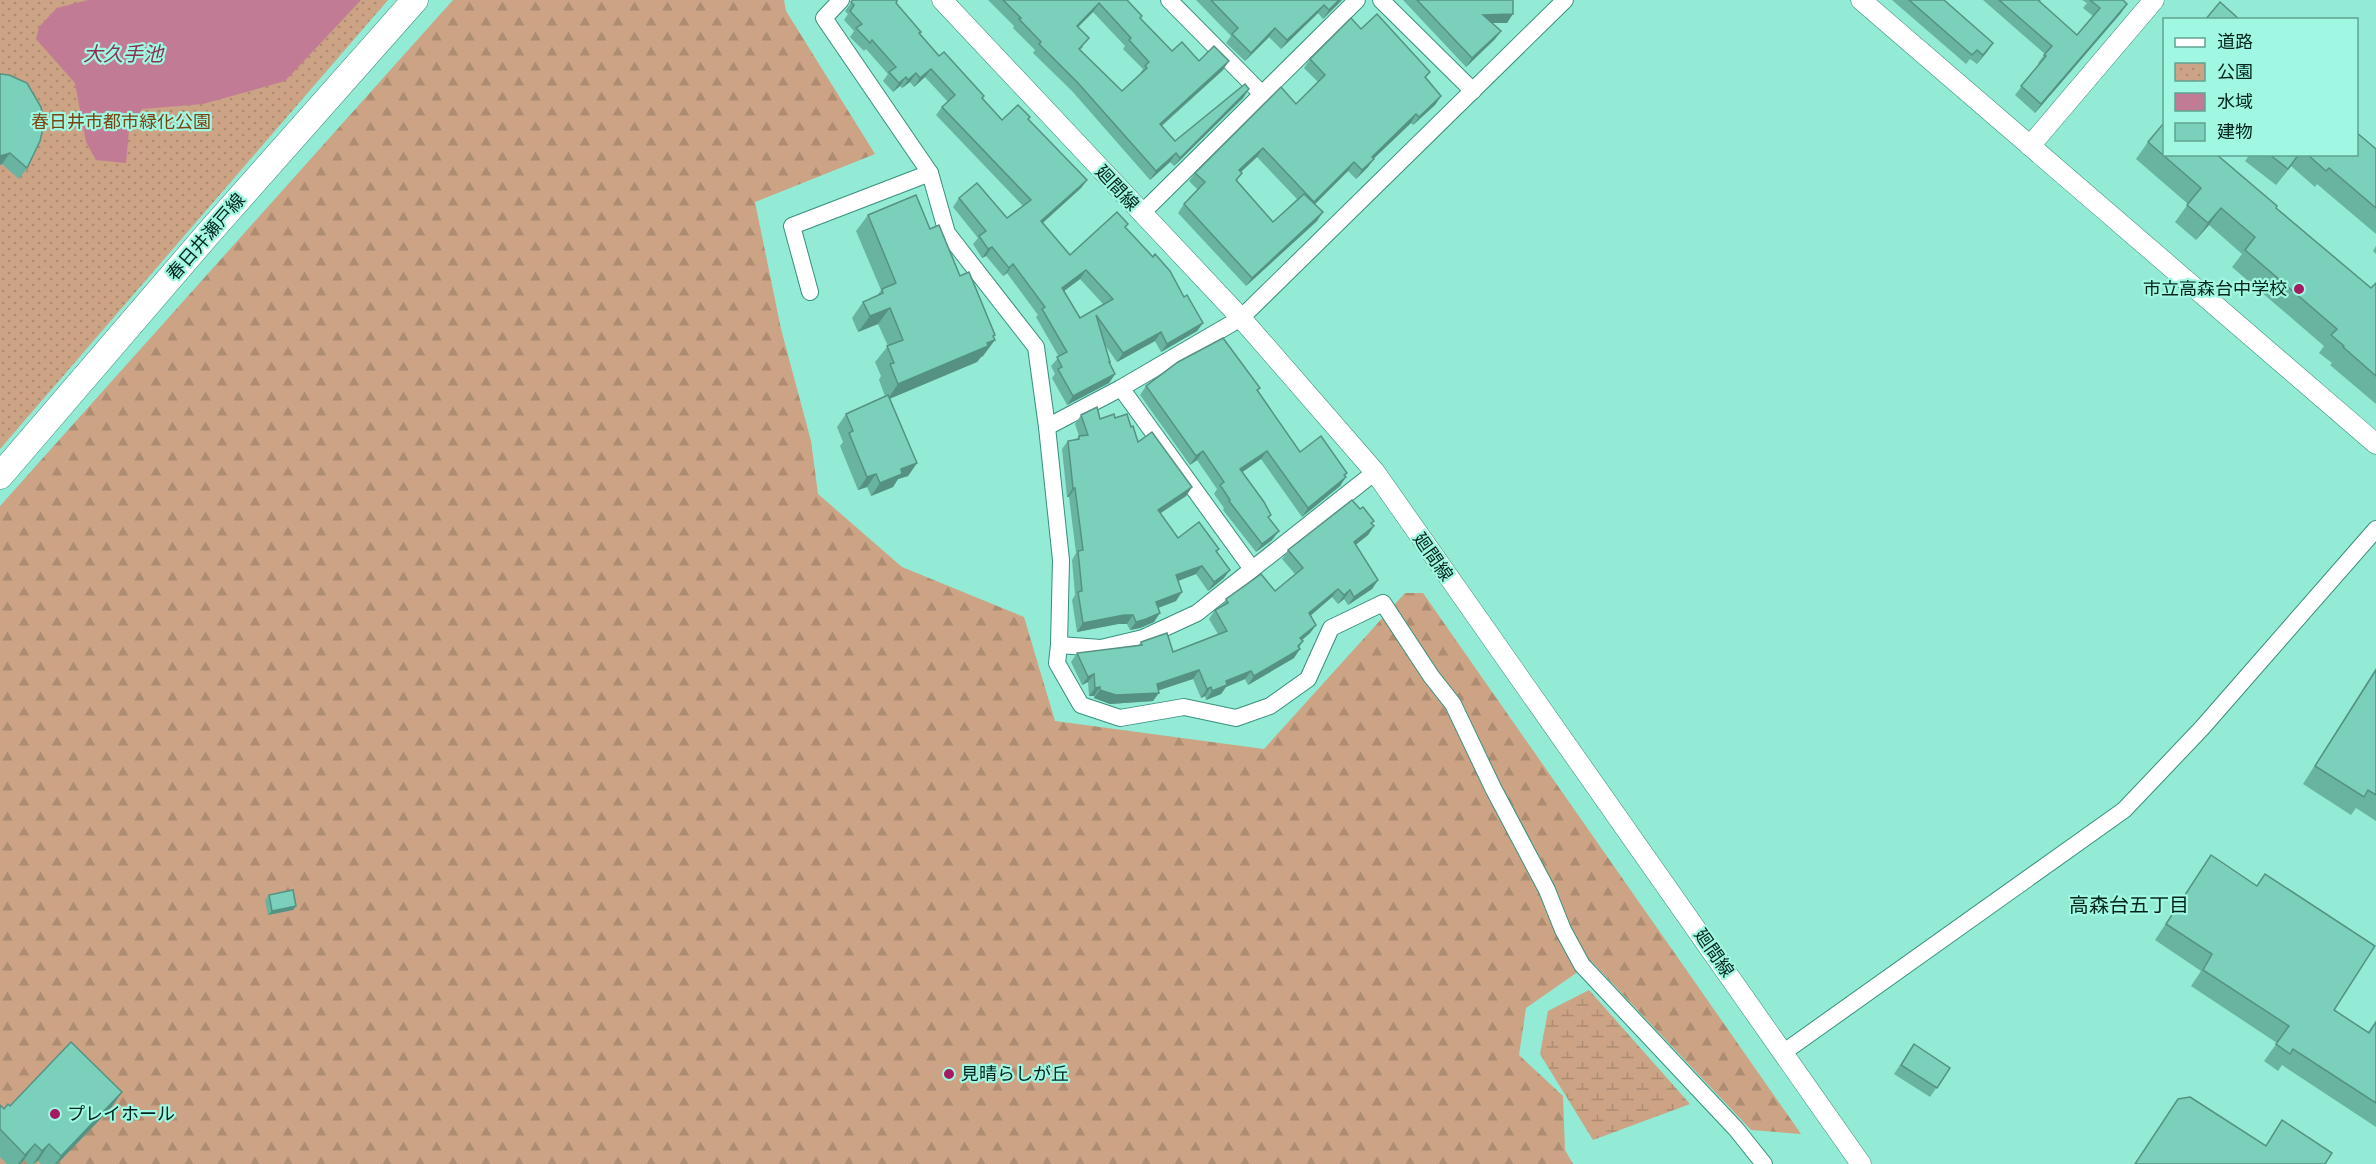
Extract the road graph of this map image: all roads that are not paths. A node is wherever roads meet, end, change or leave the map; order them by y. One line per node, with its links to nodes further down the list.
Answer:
1 (415, 0): 21 (main road, 春日井瀬戸線)
2 (841, 0): 13 (street)
3 (942, 0): 14 (street, 廻間線)
4 (1169, 0): 11 (street)
5 (1357, 0): 11 (street)
6 (1382, 0): 10 (street)
7 (1565, 0): 10 (street)
8 (1861, 0): 12 (street)
9 (2154, 0): 12 (street)
10 (1473, 91): 16 (street)
11 (1262, 94): 14 (street)
12 (2031, 146): 19 (street)
13 (930, 173): 15 (street); 18 (street)
14 (1141, 214): 16 (street, 廻間線)
15 (810, 292)
16 (1241, 318): 17 (street); 20 (street, 廻間線)
17 (1121, 388): 18 (street); 23 (street)
18 (1047, 427): 24 (street)
19 (2376, 444)
20 (1375, 472): 23 (street); 25 (street, 廻間線)
21 (0, 476)
22 (2376, 529): 25 (street)
23 (1252, 569): 24 (street)
24 (1059, 645): 26 (street)
25 (1784, 1052): 27 (street, 廻間線)
26 (1764, 1164)
27 (1861, 1164)

